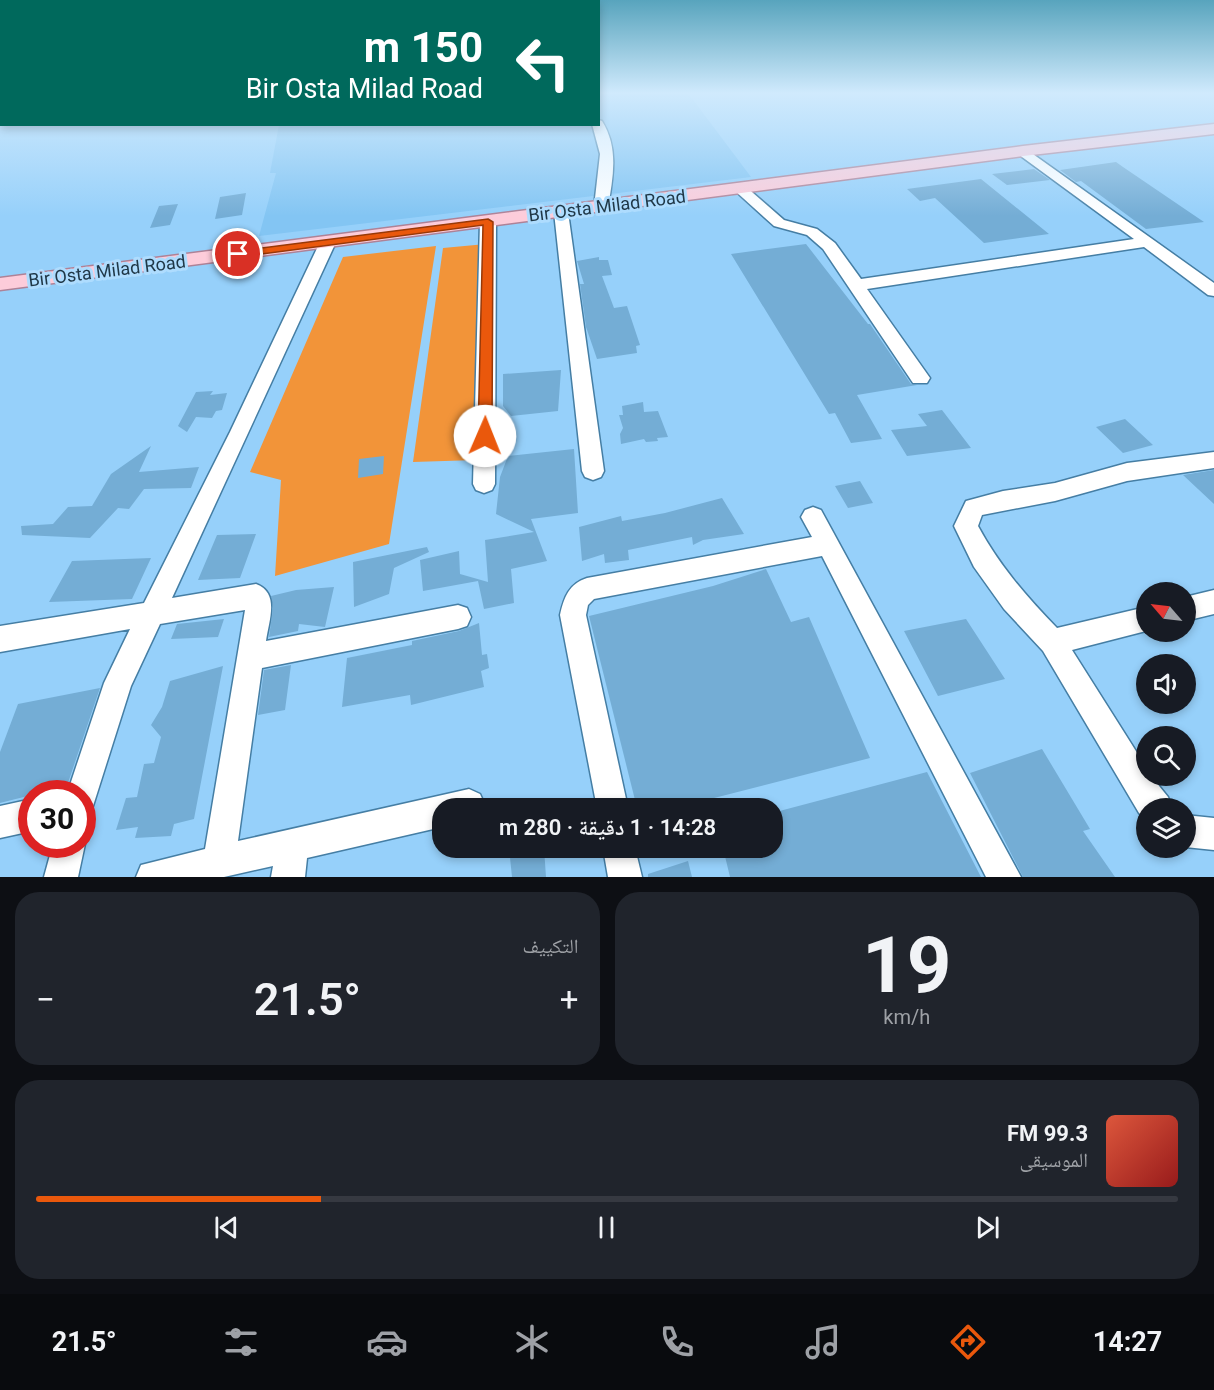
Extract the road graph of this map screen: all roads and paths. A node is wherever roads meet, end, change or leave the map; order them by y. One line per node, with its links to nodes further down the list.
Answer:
1 (605, 134): 5 (street)
2 (1171, 134): 3 (main road, Bir Osta Milad Road)
3 (1023, 151): 4 (main road, Bir Osta Milad Road); 9 (street)
4 (740, 189): 5 (main road, Bir Osta Milad Road); 11 (street)
5 (601, 207): 6 (main road, Bir Osta Milad Road)
6 (561, 212): 7 (main road, Bir Osta Milad Road); 15 (street)
7 (488, 222): 8 (main road, Bir Osta Milad Road); 16 (street)
8 (328, 242): 10 (main road, Bir Osta Milad Road); 21 (street)
9 (1147, 242): 11 (street); 12 (street)
10 (0, 284)
11 (856, 285): 13 (street)
12 (1214, 291)
13 (920, 378)
14 (1214, 459): 25 (street)
15 (593, 471)
16 (484, 484)
17 (813, 517): 18 (street)
18 (827, 545): 28 (street); 43 (street)
19 (1214, 602): 20 (street)
20 (1196, 606)
21 (150, 615): 24 (street); 26 (street); 27 (street)
22 (458, 618): 26 (street)
23 (1136, 621): 25 (street)
24 (0, 639)
25 (1052, 642): 29 (street)
26 (250, 657): 38 (street)
27 (87, 780)
28 (610, 798)
29 (1148, 798)
30 (432, 813): 35 (street)
31 (18, 818): 32 (street)
32 (0, 822)
33 (1196, 832): 34 (street)
34 (1214, 834)
35 (292, 845): 38 (street); 41 (street)
36 (66, 858): 39 (street)
37 (621, 858): 42 (street)
38 (219, 861): 40 (street)
39 (61, 877)
40 (153, 877)
41 (288, 877)
42 (625, 877)
43 (1004, 877)

